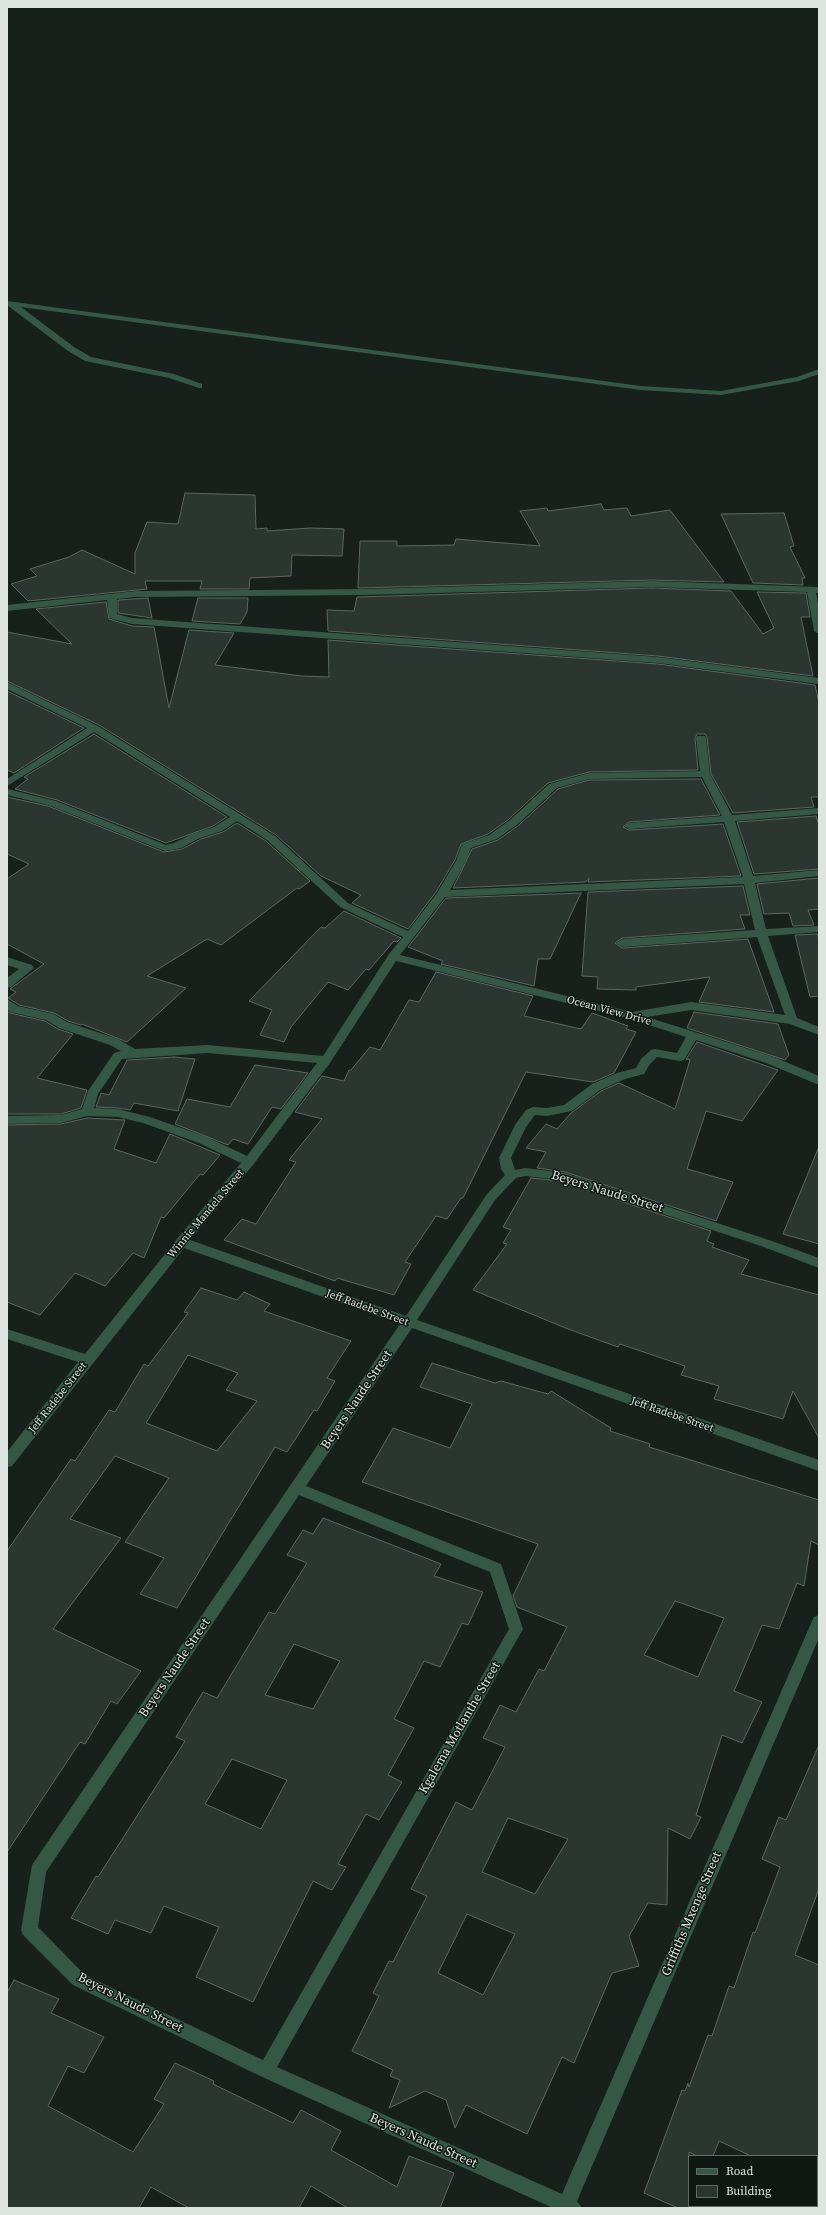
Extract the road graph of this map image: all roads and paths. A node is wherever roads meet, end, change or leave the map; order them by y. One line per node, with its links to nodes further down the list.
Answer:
1 (8, 303): 2 (street); 3 (street)
2 (819, 370)
3 (199, 386)
4 (815, 590): 5 (street); 7 (street)
5 (112, 597): 6 (street); 8 (street)
6 (7, 608)
7 (819, 631)
8 (819, 681)
9 (7, 685): 10 (street)
10 (94, 728): 13 (street); 16 (street)
11 (701, 738): 12 (street)
12 (705, 774): 17 (street); 21 (street, Winnie Mandela Street)
13 (7, 783)
14 (7, 792): 16 (street)
15 (819, 811): 17 (street)
16 (237, 817): 24 (street)
17 (728, 817): 18 (street); 20 (street)
18 (629, 826)
19 (819, 873): 20 (street)
20 (749, 880): 21 (street); 23 (street)
21 (442, 894): 24 (street, Winnie Mandela Street)
22 (819, 929): 23 (street)
23 (761, 933): 25 (street); 31 (street)
24 (410, 936): 26 (street, Winnie Mandela Street)
25 (622, 943)
26 (393, 957): 30 (street, Ocean View Drive); 35 (street, Winnie Mandela Street)
27 (7, 961): 28 (street)
28 (7, 984)
29 (7, 1003): 34 (street)
30 (630, 1015): 31 (street); 33 (street, Ocean View Drive)
31 (792, 1020): 32 (street)
32 (819, 1031)
33 (693, 1036): 36 (street, Ocean View Drive); 40 (street)
34 (133, 1053): 35 (street); 37 (street)
35 (326, 1060): 39 (street, Winnie Mandela Street)
36 (819, 1081)
37 (87, 1112): 38 (street); 39 (street)
38 (7, 1120)
39 (248, 1162): 41 (street, Winnie Mandela Street)
40 (512, 1175): 42 (street, Beyers Naude Street); 43 (street, Beyers Naude Street)
41 (181, 1242): 43 (street, Jeff Radebe Street); 45 (street, Winnie Mandela Street); 46 (street, Jeff Radebe Street)
42 (819, 1263)
43 (408, 1323): 47 (street, Jeff Radebe Street); 48 (street, Beyers Naude Street)
44 (7, 1334): 45 (street)
45 (87, 1360): 46 (street, Winnie Mandela Street)
46 (7, 1463)
47 (819, 1466)
48 (297, 1488): 50 (street, Kgalema Motlanthe Street); 50 (street, Beyers Naude Street)
49 (819, 1621): 51 (street, Griffiths Mxenge Street)
50 (266, 2070): 51 (street, Beyers Naude Street)
51 (568, 2207)

